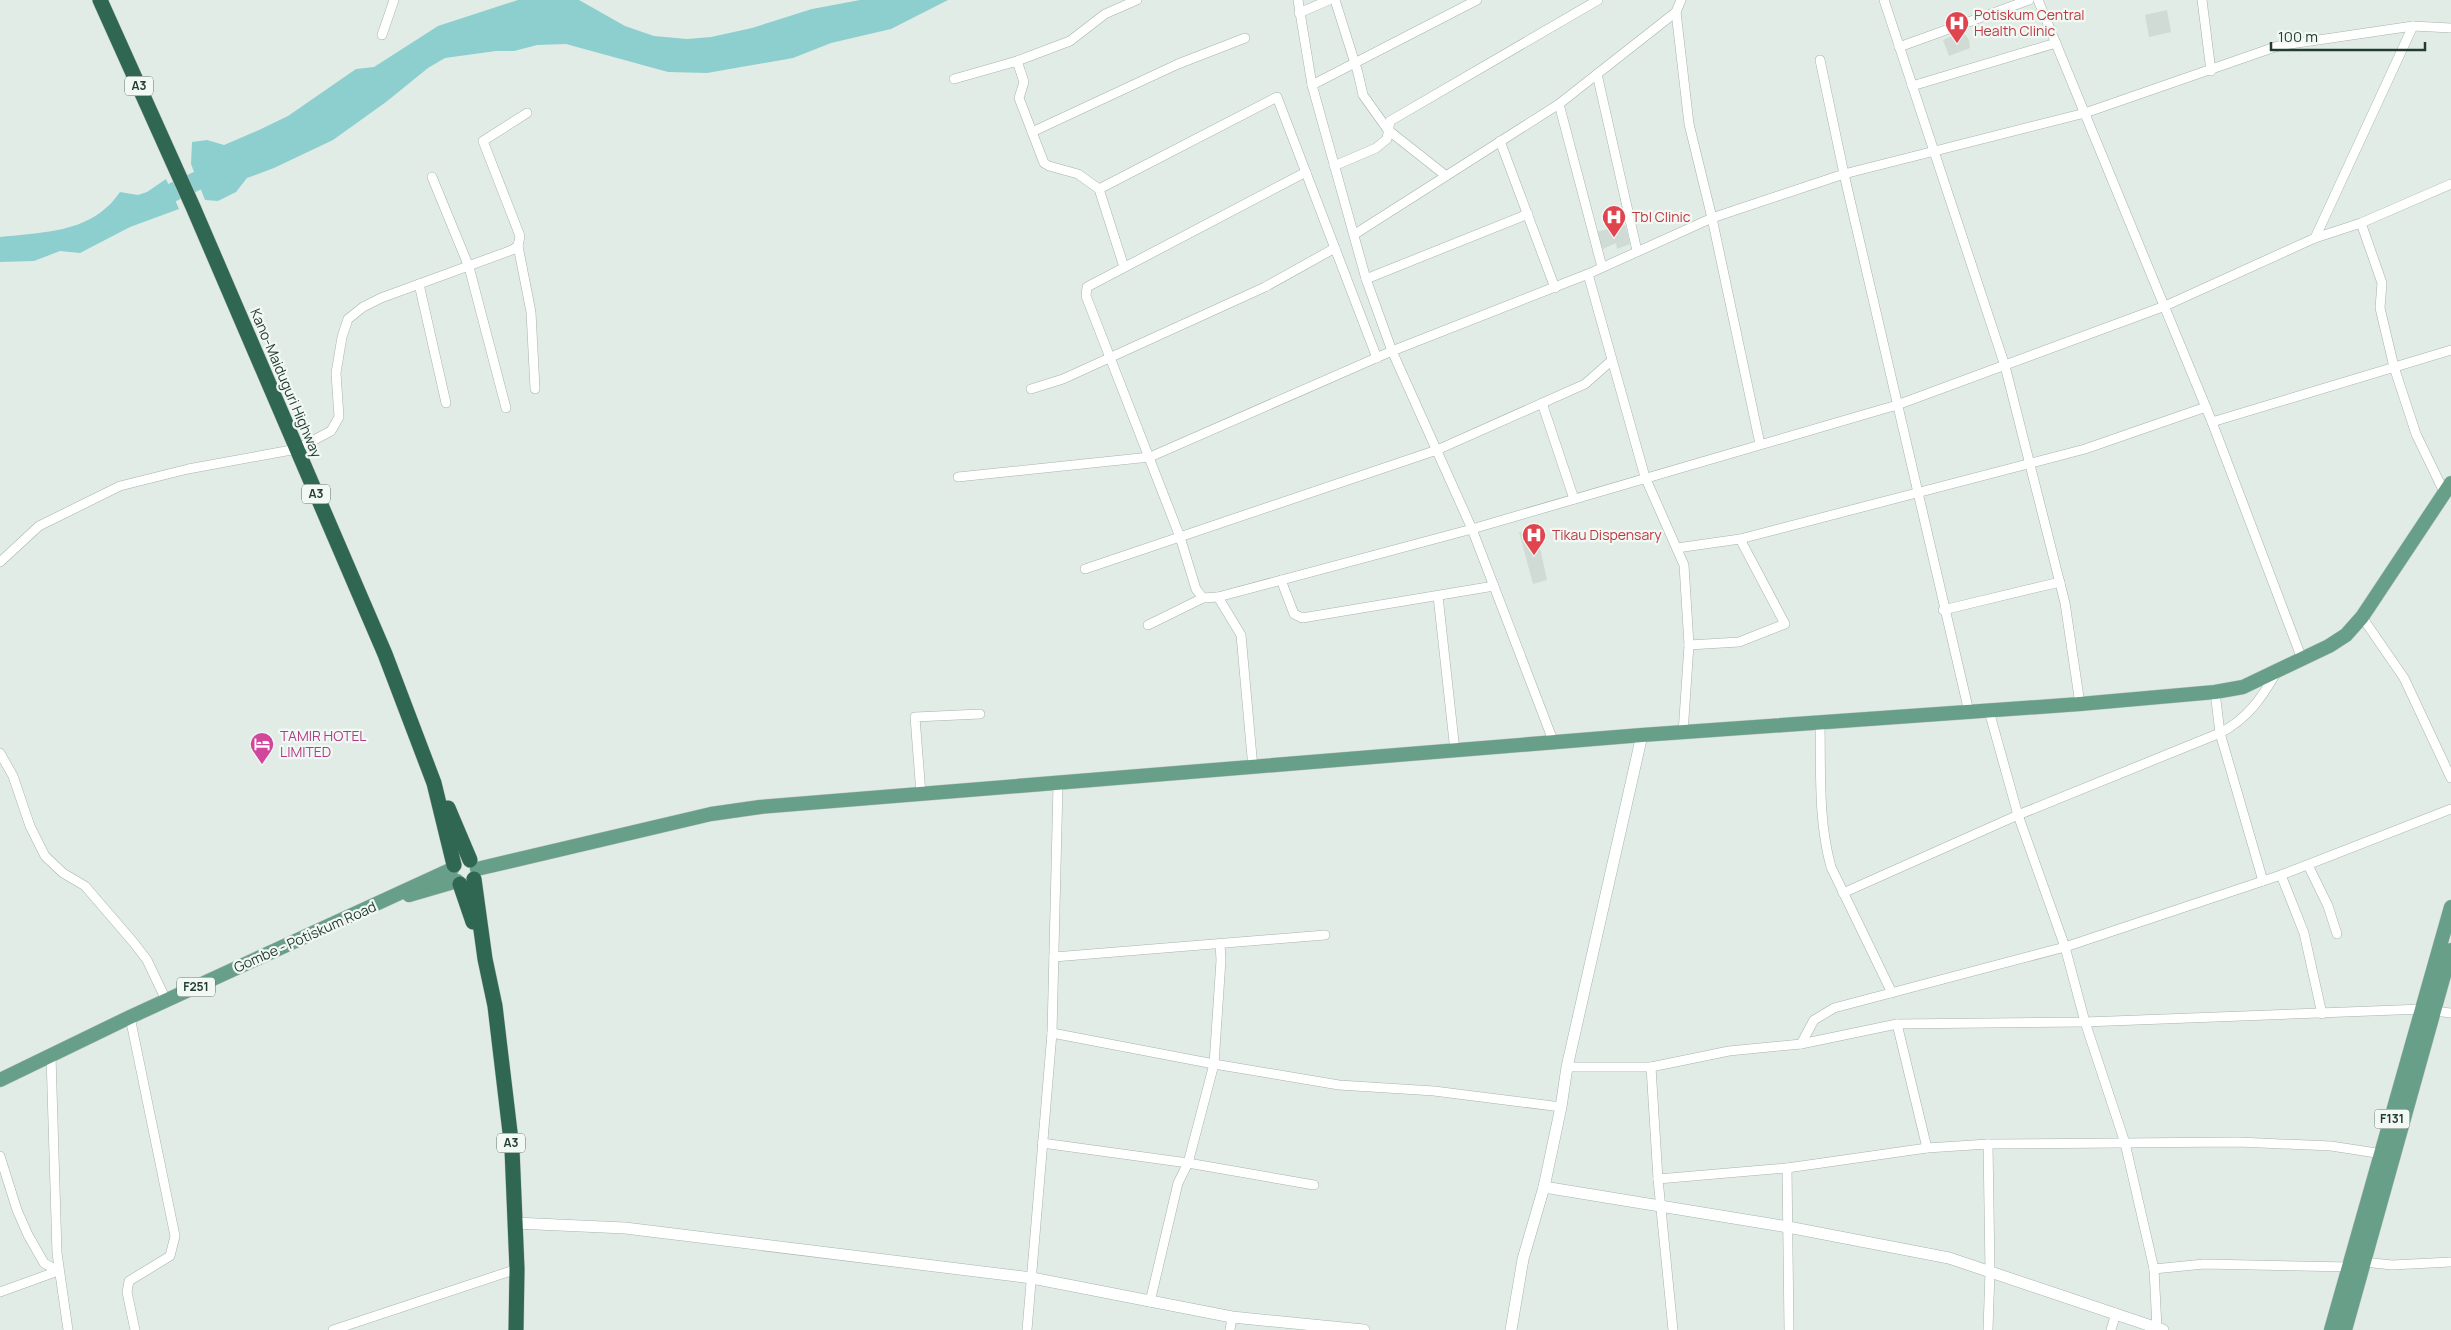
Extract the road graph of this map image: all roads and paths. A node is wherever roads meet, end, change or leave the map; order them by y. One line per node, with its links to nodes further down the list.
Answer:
1 (100, 0): 76 (highway, Kano-Maiduguri Highway / A3)
2 (394, 0): 18 (street)
3 (1137, 0): 23 (street)
4 (1298, 0): 15 (street)
5 (1329, 0): 15 (street)
6 (1335, 0): 24 (street)
7 (1477, 0): 24 (street)
8 (1598, 0): 33 (street)
9 (1681, 0): 14 (street)
10 (1884, 0): 21 (street)
11 (2029, 0): 21 (street)
12 (2038, 0): 20 (street)
13 (2202, 0): 25 (street)
14 (1676, 12): 26 (street); 45 (street)
15 (1299, 13): 28 (street)
16 (2412, 26): 17 (street); 25 (street); 48 (street)
17 (2451, 28)
18 (382, 35)
19 (1245, 38): 34 (street)
20 (2056, 43): 29 (street); 32 (street)
21 (1899, 47): 29 (street)
22 (1820, 60): 39 (street)
23 (1017, 61): 27 (street); 34 (street)
24 (1355, 63): 28 (street); 33 (street)
25 (2211, 71): 32 (street)
26 (1597, 74): 30 (street); 51 (street)
27 (954, 79)
28 (1312, 85): 37 (street)
29 (1912, 86): 36 (street)
30 (1559, 104): 35 (street); 54 (street)
31 (527, 113): 49 (street)
32 (2085, 113): 36 (street); 59 (street)
33 (1388, 130): 37 (street); 40 (street)
34 (1032, 132): 43 (street)
35 (1500, 140): 40 (street); 44 (street)
36 (1936, 151): 39 (street); 65 (street)
37 (1334, 166): 47 (street)
38 (1306, 172): 43 (street); 50 (street); 53 (street)
39 (1844, 174): 45 (street); 71 (street)
40 (1445, 175): 47 (street)
41 (432, 177): 52 (street)
42 (2451, 184): 46 (street)
43 (1099, 189): 53 (street)
44 (1528, 214): 56 (street); 58 (street)
45 (1712, 218): 51 (street); 75 (street)
46 (2361, 223): 48 (street); 66 (street)
47 (1355, 234): 56 (street)
48 (2315, 238): 59 (street)
49 (518, 246): 52 (street); 67 (street)
50 (1335, 248): 62 (street); 63 (street)
51 (1637, 251): 54 (street)
52 (469, 267): 57 (street); 73 (street)
53 (1124, 267): 62 (street)
54 (1602, 267): 55 (street)
55 (1588, 274): 58 (street); 64 (street)
56 (1366, 279): 61 (street)
57 (419, 284): 69 (street); 76 (street)
58 (1556, 288): 61 (street)
59 (2164, 306): 65 (street); 72 (street)
60 (2451, 350): 66 (street)
61 (1392, 351): 63 (street); 77 (street)
62 (1111, 357): 68 (street); 78 (street)
63 (1377, 358): 78 (street)
64 (1611, 361): 70 (street); 81 (street)
65 (2005, 366): 71 (street); 79 (street)
66 (2394, 367): 74 (street); 82 (street)
67 (535, 389)
68 (1032, 390)
69 (446, 403)
70 (1542, 403): 77 (street); 84 (street)
71 (1897, 405): 75 (street); 83 (street)
72 (2206, 407): 74 (street); 79 (street)
73 (506, 408)
74 (2212, 422): 101 (street)
75 (1760, 444): 81 (street)
76 (297, 449): 89 (street); 122 (highway, Kano-Maiduguri Highway / A3)
77 (1437, 450): 85 (street); 86 (street)
78 (1150, 457): 80 (street); 86 (street)
79 (2031, 461): 83 (street); 92 (street)
80 (958, 477)
81 (1645, 477): 84 (street); 88 (street)
82 (2448, 489): 98 (main road, Gombe - Potiskum Road)
83 (1917, 492): 87 (street); 97 (street)
84 (1574, 499): 85 (street)
85 (1472, 529): 91 (street); 93 (street)
86 (1180, 537): 90 (street); 96 (street)
87 (1740, 539): 88 (street); 100 (street)
88 (1677, 548): 100 (street)
89 (0, 562)
90 (1085, 569)
91 (1281, 580): 94 (street); 95 (street)
92 (2060, 582): 97 (street); 104 (street)
93 (1494, 586): 94 (street); 112 (street)
94 (1438, 596): 113 (street)
95 (1218, 597): 96 (street); 115 (street)
96 (1203, 598): 99 (street)
97 (1943, 610): 106 (street)
98 (2362, 617): 101 (main road, Gombe - Potiskum Road); 116 (street)
99 (1148, 625)
100 (1689, 645): 109 (street)
101 (2302, 660): 102 (main road, Gombe - Potiskum Road)
102 (2276, 673): 103 (main road, Gombe - Potiskum Road); 110 (street)
103 (2215, 692): 104 (main road, Gombe - Potiskum Road); 110 (street)
104 (2080, 704): 105 (main road, Gombe - Potiskum Road)
105 (1989, 711): 106 (main road, Gombe - Potiskum Road); 120 (street)
106 (1968, 712): 108 (main road, Gombe - Potiskum Road)
107 (980, 714): 118 (street)
108 (1820, 723): 109 (main road, Gombe - Potiskum Road); 125 (street)
109 (1683, 733): 111 (main road, Gombe - Potiskum Road)
110 (2220, 733): 120 (street); 124 (street)
111 (1642, 736): 112 (main road, Gombe - Potiskum Road); 145 (street)
112 (1554, 743): 113 (main road, Gombe - Potiskum Road)
113 (1455, 751): 115 (main road, Gombe - Potiskum Road)
114 (0, 753): 134 (street)
115 (1253, 768): 117 (main road, Gombe - Potiskum Road)
116 (2451, 778)
117 (1058, 785): 118 (main road, Gombe - Potiskum Road); 132 (street)
118 (921, 794): 122 (main road, Gombe - Potiskum Road)
119 (2451, 808): 121 (street)
120 (2018, 815): 125 (street); 130 (street)
121 (2308, 864): 123 (street); 127 (street)
122 (463, 873): 134 (main road, Gombe - Potiskum Road / F251); 161 (highway, Kano-Maiduguri Highway / A3)
123 (2281, 875): 124 (street); 137 (street)
124 (2262, 881): 130 (street)
125 (1843, 893): 133 (street)
126 (2451, 907): 135 (main road, F131)
127 (2337, 934)
128 (1326, 935): 129 (street)
129 (1220, 944): 132 (street); 144 (street)
130 (2065, 947): 133 (street); 139 (street)
131 (2451, 950): 135 (main road, F131)
132 (1054, 957): 141 (street)
133 (1892, 993): 142 (street)
134 (166, 1000): 138 (main road, Gombe - Potiskum Road / F251)
135 (2428, 1010): 136 (street); 137 (street); 153 (main road, F131); 163 (main road, F131)
136 (2451, 1013)
137 (2322, 1014): 139 (street)
138 (130, 1016): 143 (main road, Gombe - Potiskum Road / F251); 177 (street)
139 (2085, 1022): 140 (street); 150 (street)
140 (1896, 1024): 142 (street); 152 (street)
141 (1052, 1033): 144 (street); 149 (street)
142 (1801, 1044): 146 (street)
143 (51, 1056): 147 (main road, Gombe - Potiskum Road / F251); 169 (street)
144 (1214, 1064): 148 (street); 155 (street)
145 (1567, 1067): 146 (street); 148 (street)
146 (1651, 1067): 157 (street)
147 (0, 1080)
148 (1561, 1107): 159 (street)
149 (1042, 1143): 155 (street); 170 (street)
150 (2125, 1143): 151 (street); 153 (street); 167 (street)
151 (1988, 1144): 152 (street); 168 (street)
152 (1927, 1148): 156 (street)
153 (2383, 1154): 165 (main road, F131)
154 (0, 1156): 169 (street)
155 (1188, 1164): 158 (street); 172 (street)
156 (1787, 1168): 157 (street); 162 (street)
157 (1658, 1179): 160 (street)
158 (1314, 1185)
159 (1544, 1187): 160 (street); 183 (street)
160 (1661, 1206): 162 (street); 184 (street)
161 (515, 1223): 166 (highway, Kano-Maiduguri Highway / A3); 170 (street)
162 (1788, 1227): 168 (street); 185 (street)
163 (2364, 1262): 164 (street); 189 (main road, F131)
164 (2451, 1262)
165 (2350, 1267): 167 (street); 188 (main road, F131)
166 (517, 1269): 178 (street); 179 (highway, Kano-Maiduguri Highway / A3)
167 (2154, 1269): 175 (street)
168 (1990, 1271): 173 (street); 186 (street)
169 (58, 1272): 171 (street); 176 (street)
170 (1032, 1278): 172 (street); 180 (street)
171 (0, 1292)
172 (1150, 1302): 174 (street)
173 (2116, 1313): 175 (street); 187 (street)
174 (1232, 1317): 181 (street); 182 (street)
175 (2160, 1329)
176 (68, 1330)
177 (135, 1330)
178 (333, 1330)
179 (516, 1330)
180 (1028, 1330)
181 (1230, 1330)
182 (1364, 1330)
183 (1511, 1330)
184 (1673, 1330)
185 (1789, 1330)
186 (1988, 1330)
187 (2111, 1330)
188 (2331, 1330)
189 (2345, 1330)

